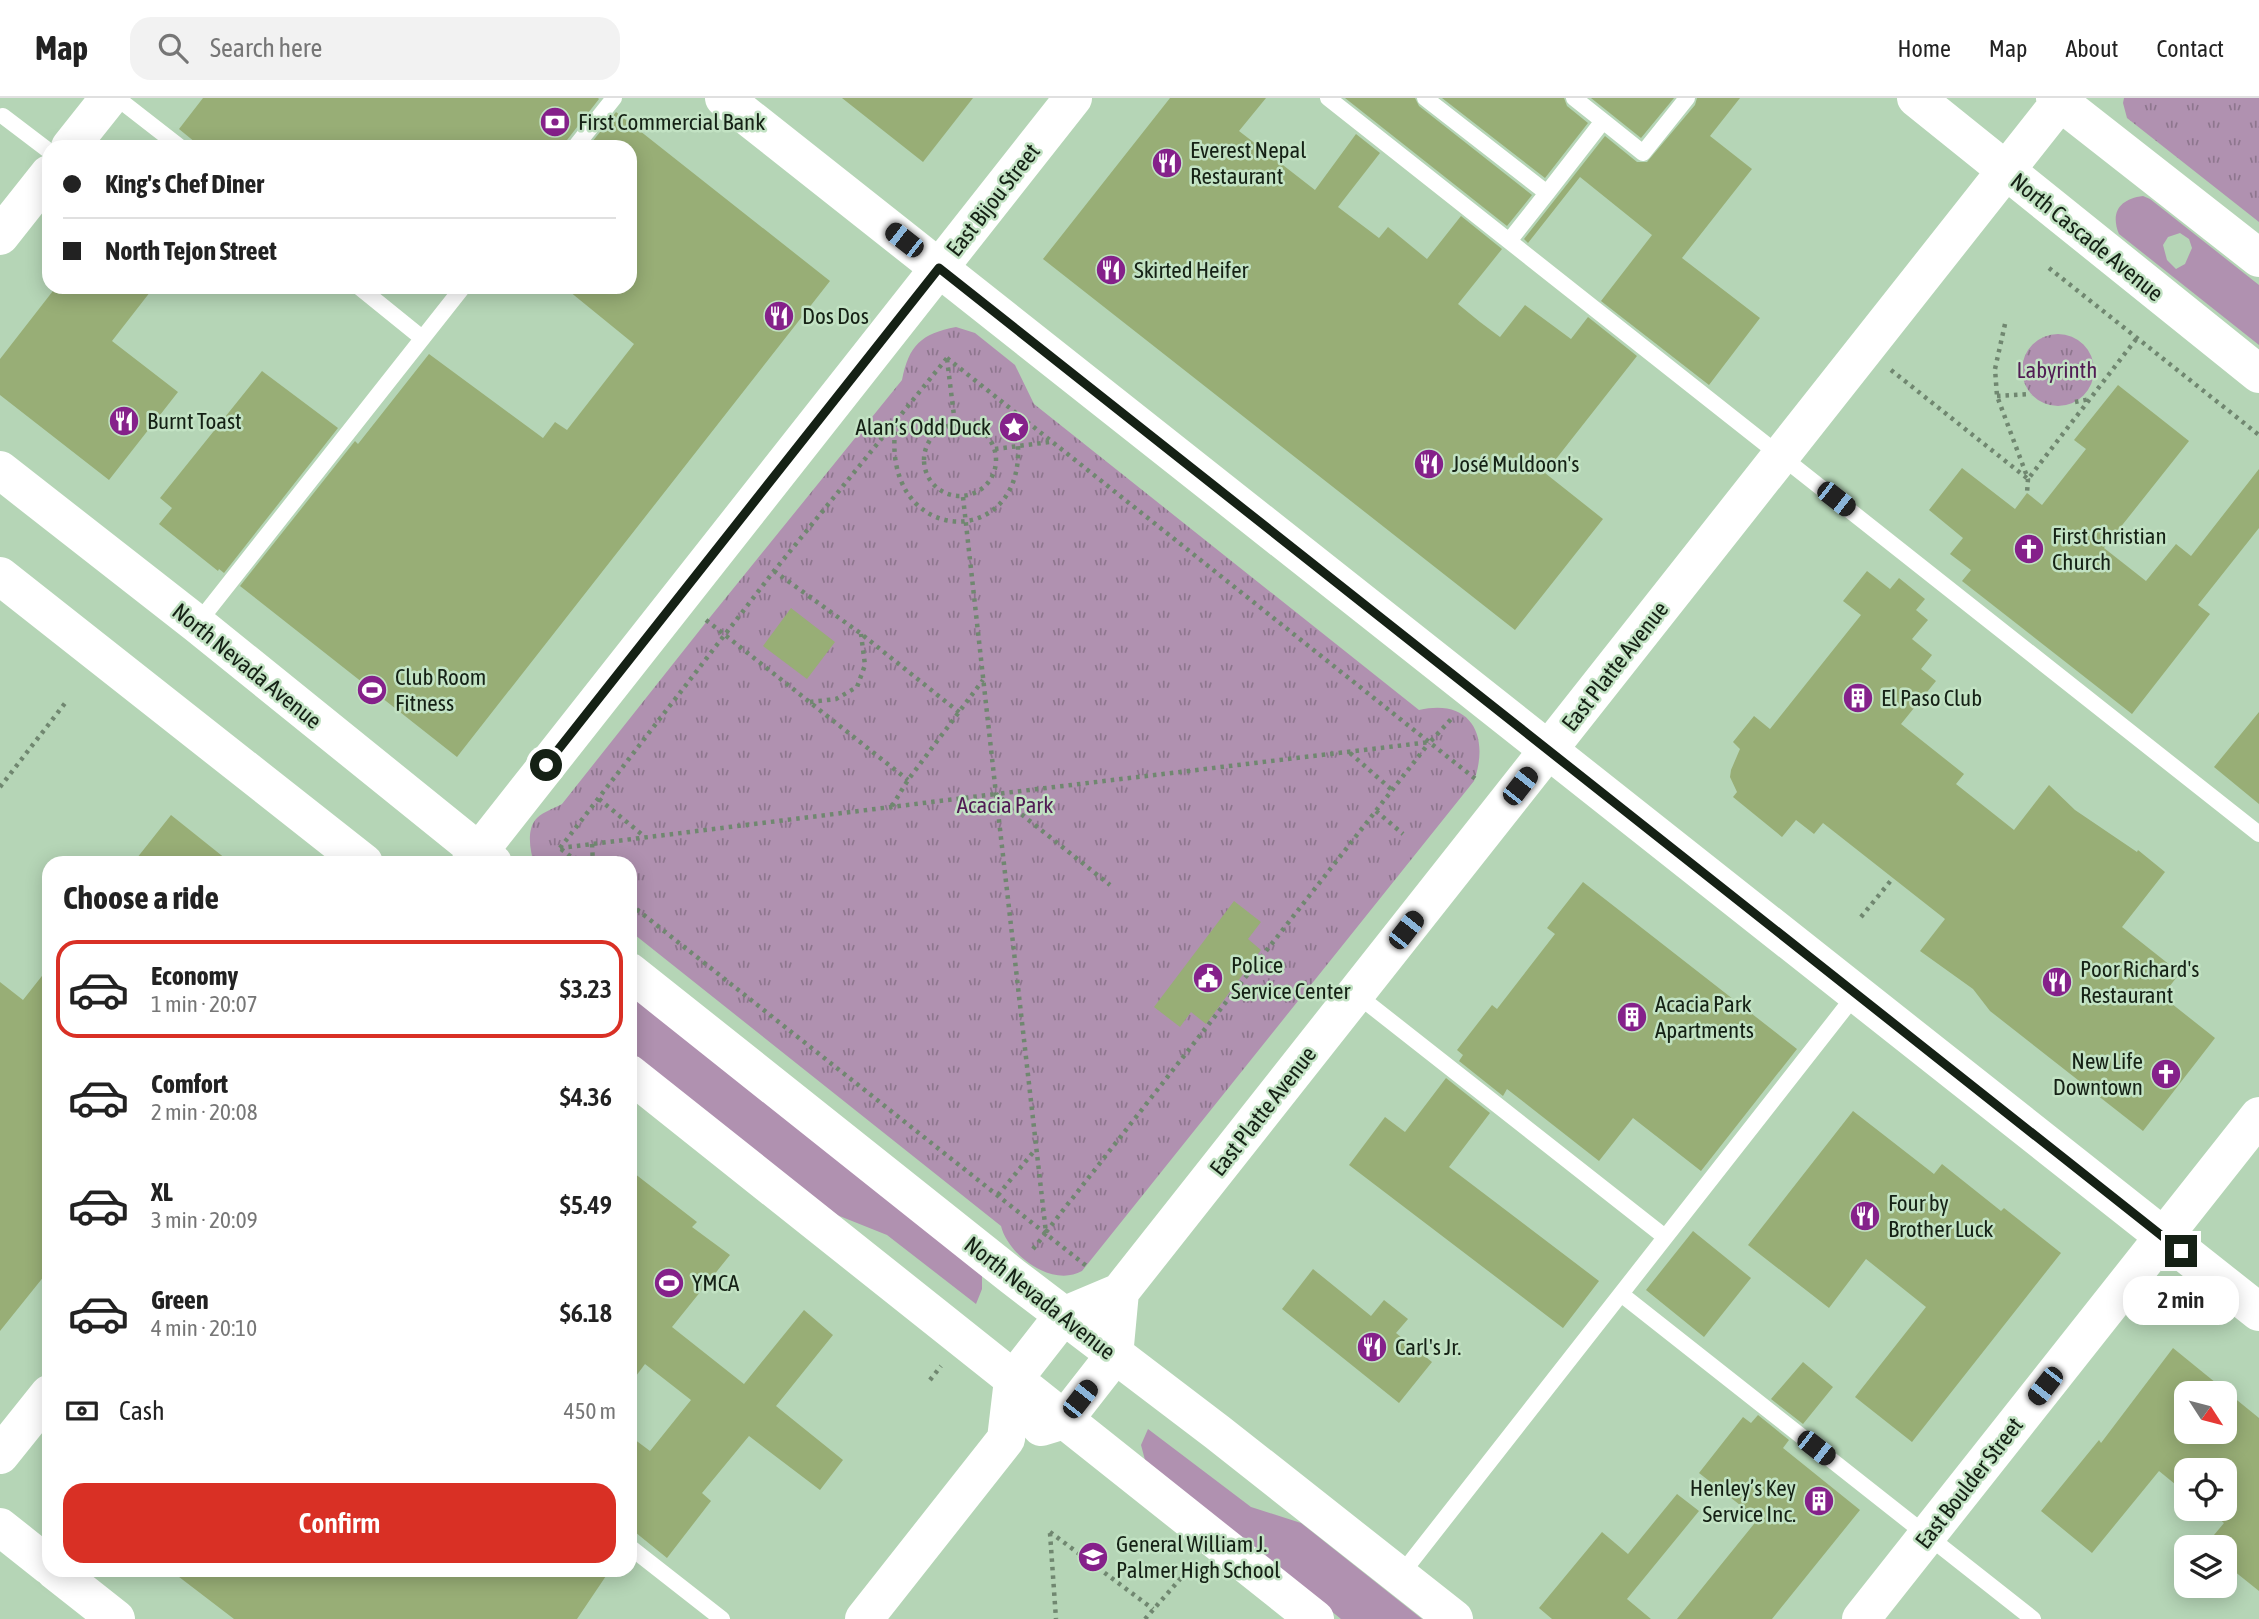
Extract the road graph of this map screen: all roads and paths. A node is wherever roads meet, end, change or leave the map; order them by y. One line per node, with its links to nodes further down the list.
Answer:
1 (109, 98): 14 (main road)
2 (117, 98): 15 (lane)
3 (614, 98): 16 (lane)
4 (724, 98): 24 (main road)
5 (1073, 98): 24 (main road, East Bijou Street)
6 (1328, 98): 22 (lane)
7 (1425, 98): 20 (lane)
8 (1574, 98): 13 (lane)
9 (1687, 98): 13 (lane)
10 (1916, 98): 18 (main road, North Cascade Avenue)
11 (2057, 100): 18 (main road, East Platte Avenue); 23 (main road)
12 (3, 116): 17 (lane)
13 (1604, 121): 20 (lane)
14 (76, 140)
15 (171, 140)
16 (581, 140)
17 (42, 146)
18 (2005, 172): 31 (main road, East Platte Avenue); 33 (main road, North Cascade Avenue)
19 (42, 183): 21 (main road)
20 (1547, 193): 22 (lane)
21 (0, 236)
22 (1509, 241): 45 (lane)
23 (2259, 258)
24 (939, 268): 53 (main road, East Bijou Street); 63 (main road)
25 (2049, 268): 30 (path)
26 (368, 294): 29 (lane)
27 (457, 294): 29 (lane)
28 (2005, 324): 35 (path)
29 (422, 338): 54 (lane)
30 (2137, 338): 36 (path); 41 (path)
31 (1865, 349): 45 (main road, East Platte Avenue); 47 (path)
32 (947, 358): 38 (path); 39 (path); 40 (path)
33 (2259, 374)
34 (2031, 394): 35 (path)
35 (1997, 396): 47 (path)
36 (2090, 399): 37 (path); 47 (path)
37 (2075, 402)
38 (1011, 409): 42 (path); 43 (path)
39 (896, 422): 50 (path); 51 (path)
40 (955, 425): 44 (path); 49 (path)
41 (2259, 435)
42 (1051, 442): 43 (path); 62 (path)
43 (1018, 447): 44 (path); 50 (path)
44 (995, 449): 49 (path)
45 (1781, 456): 63 (main road, East Platte Avenue); 74 (lane)
46 (0, 470): 54 (main road, North Nevada Avenue)
47 (2028, 479): 48 (path)
48 (2027, 493)
49 (963, 497): 50 (path)
50 (966, 523): 57 (path)
51 (775, 571): 55 (path); 56 (path)
52 (0, 576): 78 (main road)
53 (678, 598): 56 (path); 80 (main road, East Bijou Street)
54 (197, 624): 79 (main road, North Nevada Avenue)
55 (860, 633): 59 (path); 61 (path)
56 (725, 636): 59 (path); 69 (path)
57 (984, 679): 61 (path); 68 (path)
58 (66, 702): 66 (path)
59 (810, 702): 65 (path)
60 (1458, 712): 62 (path)
61 (960, 713): 65 (path)
62 (1430, 742): 64 (path); 67 (path); 70 (path)
63 (1548, 750): 70 (main road, East Platte Avenue); 89 (main road)
64 (1349, 752): 67 (path); 68 (path)
65 (908, 780): 71 (path)
66 (0, 787)
67 (1392, 790): 72 (path)
68 (996, 794): 71 (path); 84 (path); 92 (path)
69 (599, 799): 75 (path); 77 (path)
70 (1506, 804): 88 (main road, East Platte Avenue)
71 (892, 806): 75 (path)
72 (1376, 811): 73 (path); 94 (path)
73 (1403, 834)
74 (2259, 834)
75 (645, 838): 76 (path)
76 (592, 844): 77 (path); 82 (path)
77 (560, 848): 81 (path)
78 (355, 856)
79 (477, 856)
80 (483, 856)
81 (570, 856)
82 (593, 856)
83 (1893, 878): 86 (path)
84 (1110, 885)
85 (637, 910): 93 (path)
86 (1861, 917)
87 (637, 978): 97 (main road, North Nevada Avenue)
88 (1356, 994): 95 (lane); 98 (main road, East Platte Avenue)
89 (1856, 994): 95 (lane); 96 (main road)
90 (637, 1080): 102 (main road)
91 (2259, 1116): 96 (main road, East Boulder Street)
92 (1036, 1149): 93 (path); 94 (path)
93 (998, 1195): 94 (path)
94 (1046, 1233): 97 (path); 98 (path)
95 (1665, 1237): 99 (lane)
96 (2163, 1237): 100 (main road); 111 (main road, East Boulder Street)
97 (1012, 1276): 101 (main road, North Nevada Avenue)
98 (1120, 1292): 101 (main road, East Platte Avenue); 103 (main road)
99 (1621, 1294): 111 (lane); 115 (lane)
100 (2259, 1312)
101 (1063, 1316): 103 (main road, North Nevada Avenue); 105 (main road, East Platte Avenue)
102 (962, 1338): 104 (path); 105 (main road)
103 (1114, 1356): 107 (main road); 115 (main road, North Nevada Avenue)
104 (930, 1380)
105 (1013, 1380): 107 (main road); 108 (main road)
106 (42, 1403): 109 (main road)
107 (1064, 1420): 108 (main road); 123 (main road)
108 (1006, 1439): 120 (main road)
109 (0, 1455)
110 (0, 1527): 113 (main road)
111 (1927, 1536): 125 (main road, East Boulder Street); 126 (lane)
112 (637, 1552): 119 (lane)
113 (42, 1560)
114 (63, 1577): 118 (main road)
115 (1399, 1577): 124 (main road, North Nevada Avenue)
116 (1181, 1578): 117 (path)
117 (1153, 1609): 121 (path); 122 (path)
118 (116, 1619)
119 (722, 1619)
120 (864, 1619)
121 (1056, 1619)
122 (1145, 1619)
123 (1315, 1619)
124 (1454, 1619)
125 (1861, 1619)
126 (2033, 1619)

